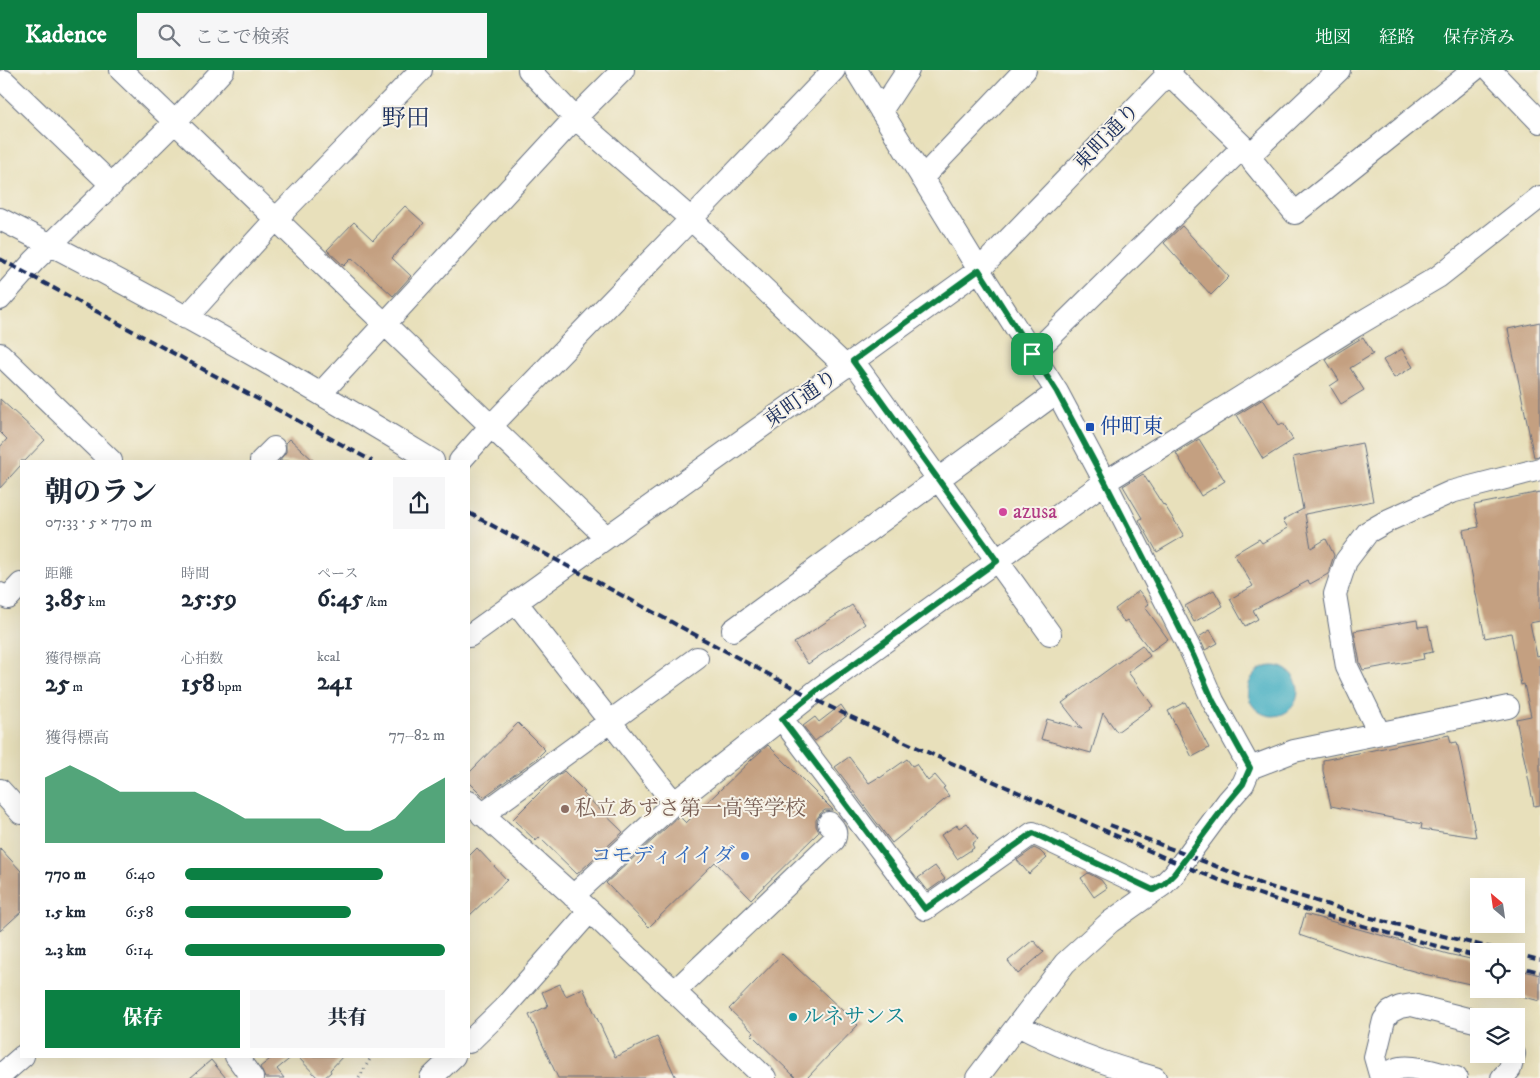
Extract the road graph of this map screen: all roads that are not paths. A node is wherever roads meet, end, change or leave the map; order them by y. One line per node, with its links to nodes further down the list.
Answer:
1 (121, 70): 17 (street)
2 (223, 70): 17 (street)
3 (421, 70): 24 (street)
4 (529, 70): 16 (street)
5 (623, 70): 16 (street)
6 (834, 70): 25 (street)
7 (856, 70): 15 (street)
8 (908, 70): 15 (street)
9 (1025, 70): 20 (street)
10 (1339, 70): 19 (street)
11 (1474, 70): 19 (street)
12 (1490, 70): 18 (street)
13 (1169, 71): 19 (street); 27 (street, 東町通り)
14 (6, 79): 21 (street)
15 (881, 111): 20 (street)
16 (575, 118): 25 (street); 30 (street)
17 (175, 122): 21 (street); 24 (street)
18 (1540, 122)
19 (1247, 151): 32 (street)
20 (922, 178): 27 (street)
21 (112, 185): 26 (street)
22 (1540, 197): 42 (street)
23 (0, 219): 26 (street)
24 (276, 219): 29 (street); 30 (street)
25 (691, 220): 33 (street); 36 (street)
26 (52, 245): 28 (street); 29 (street)
27 (979, 270): 32 (street); 33 (street, 東町通り)
28 (0, 299)
29 (186, 318): 35 (street)
30 (385, 324): 35 (street); 36 (street)
31 (0, 354): 37 (street)
32 (1032, 354): 34 (street)
33 (849, 364): 41 (street); 43 (street, 東町通り)
34 (1057, 392): 41 (street); 42 (street)
35 (321, 393): 38 (street)
36 (490, 426): 39 (street); 43 (street)
37 (110, 460)
38 (432, 460)
39 (461, 460)
40 (1540, 469): 55 (street)
41 (938, 478): 44 (street); 48 (street)
42 (1105, 482): 44 (street); 56 (street)
43 (606, 537): 47 (street, 東町通り)
44 (997, 561): 49 (street); 53 (street)
45 (20, 585): 46 (street)
46 (0, 594)
47 (516, 602): 50 (street, 東町通り); 54 (street)
48 (733, 630)
49 (1050, 634)
50 (470, 635)
51 (697, 658): 54 (street)
52 (1508, 707): 55 (street)
53 (782, 719): 58 (street); 62 (street)
54 (610, 721): 58 (street); 59 (street)
55 (1379, 733): 56 (street)
56 (1250, 768): 62 (street)
57 (0, 790): 60 (street)
58 (674, 803): 63 (street)
59 (475, 808): 63 (street)
60 (20, 812)
61 (829, 823): 65 (street)
62 (1153, 890): 68 (street)
63 (573, 896): 64 (street)
64 (590, 911): 65 (street); 69 (street)
65 (674, 992): 78 (street)
66 (1384, 1020): 67 (street); 74 (street); 81 (street)
67 (1470, 1020)
68 (1018, 1025): 79 (street); 80 (street)
69 (470, 1041)
70 (21, 1058): 75 (street)
71 (237, 1058): 76 (street)
72 (452, 1058): 77 (street)
73 (1512, 1063): 83 (street)
74 (1420, 1069): 81 (street); 82 (street)
75 (0, 1076)
76 (252, 1078)
77 (431, 1078)
78 (765, 1078)
79 (977, 1078)
80 (1154, 1078)
81 (1382, 1078)
82 (1456, 1078)
83 (1502, 1078)

